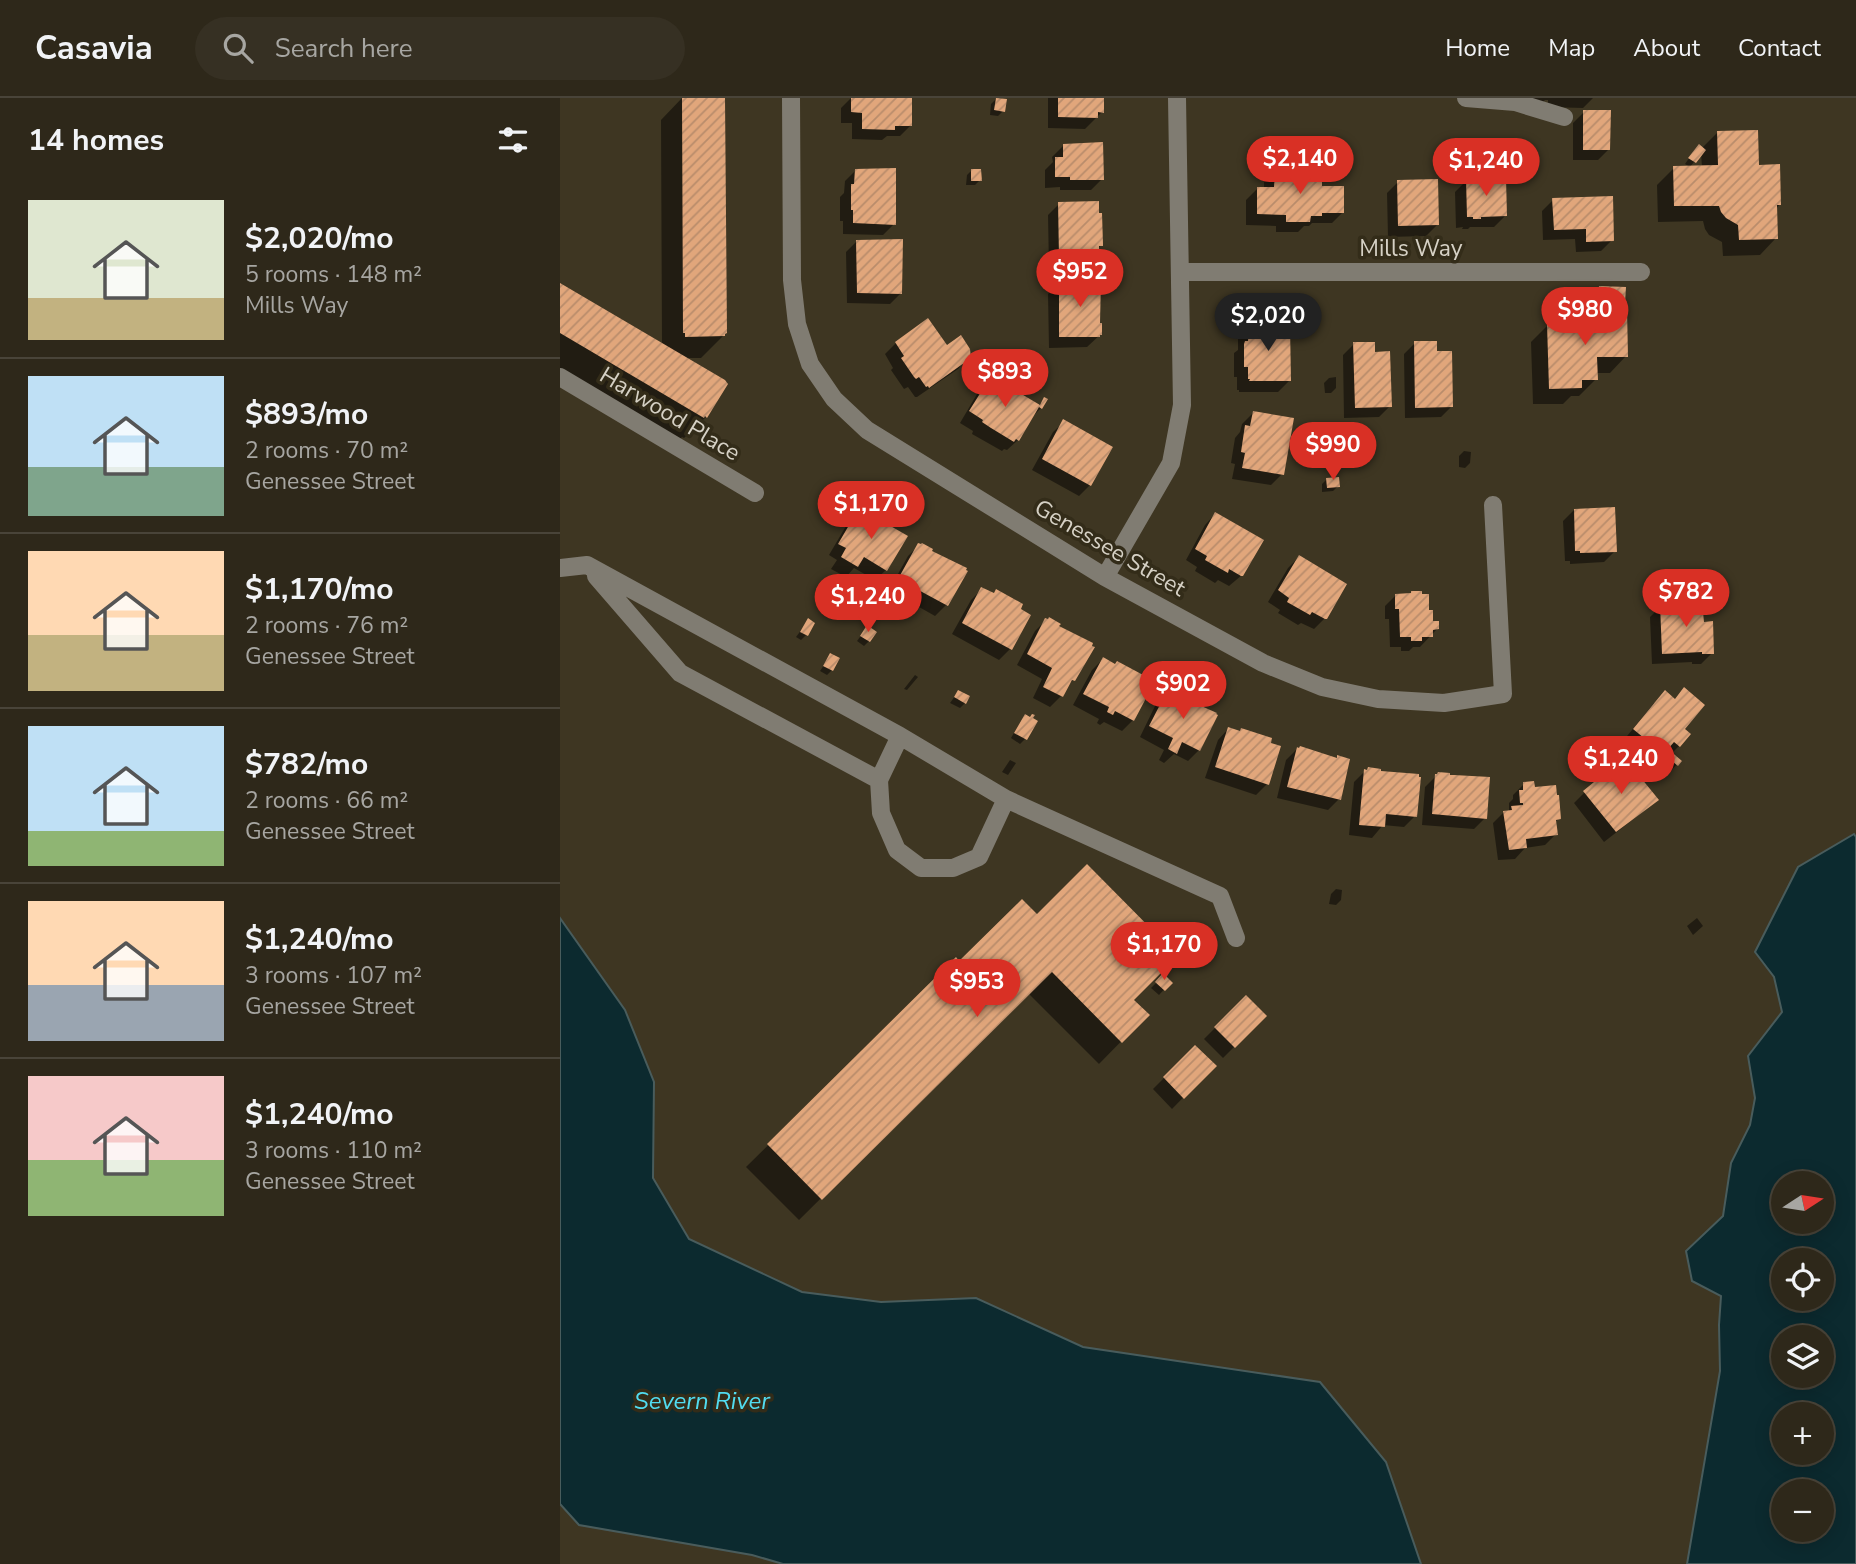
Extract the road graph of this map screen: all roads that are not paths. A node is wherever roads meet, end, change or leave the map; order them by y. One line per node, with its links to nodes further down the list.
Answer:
1 (791, 98): 12 (street, Genessee Street)
2 (1177, 98): 5 (street)
3 (1466, 98): 4 (street)
4 (1564, 117)
5 (1181, 272): 6 (street, Mills Way); 12 (street)
6 (1642, 272)
7 (560, 377): 8 (street, Harwood Place)
8 (755, 493)
9 (1493, 505): 12 (street, Genessee Street)
10 (587, 565): 11 (street); 13 (street); 14 (street)
11 (560, 568)
12 (1105, 577)
13 (900, 736): 14 (street); 15 (street)
14 (879, 780): 15 (street)
15 (1006, 799): 16 (street)
16 (1236, 938)

